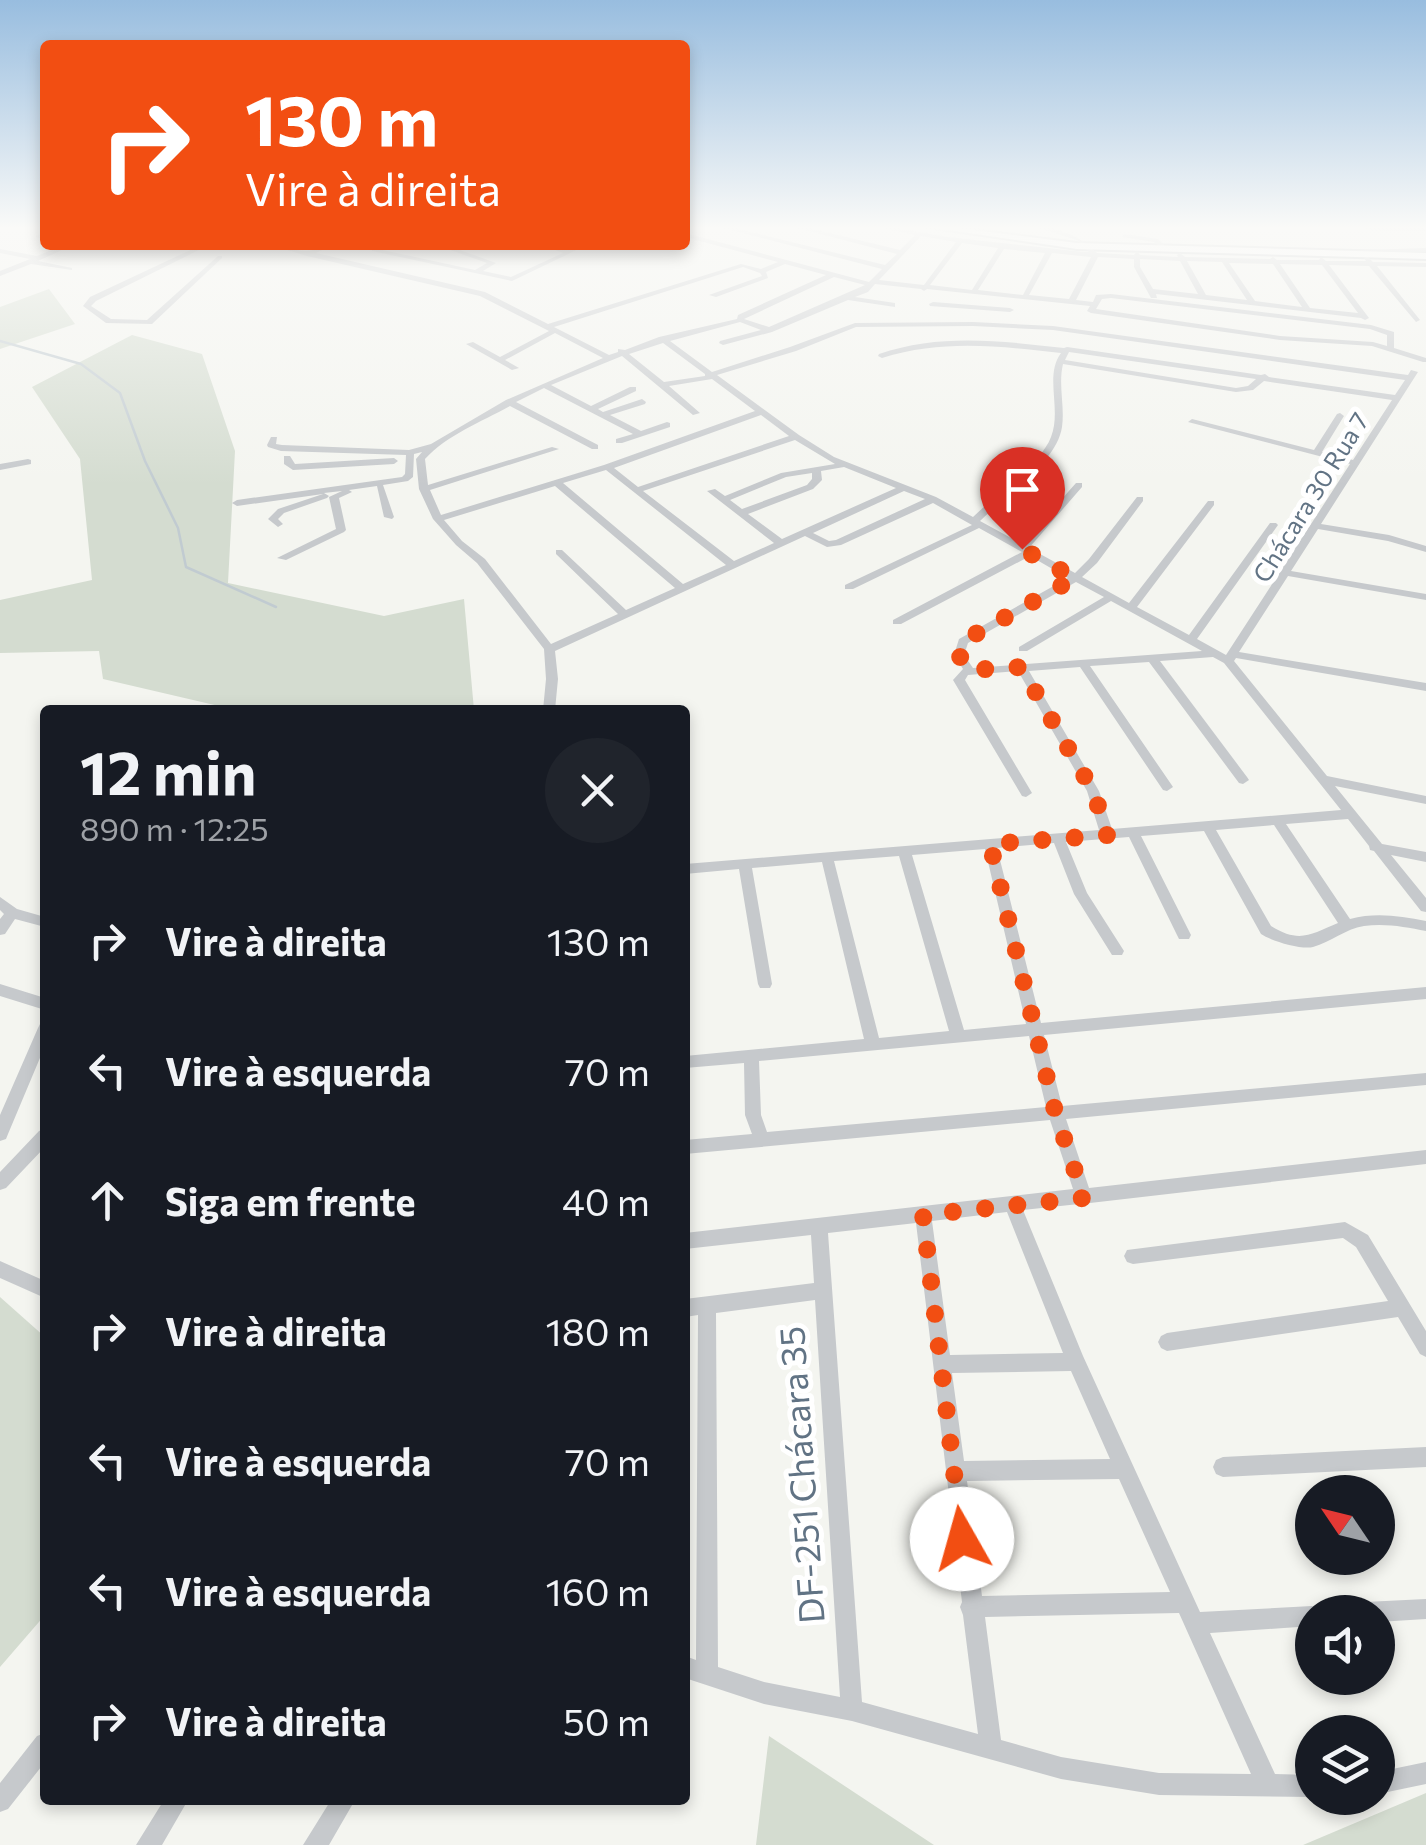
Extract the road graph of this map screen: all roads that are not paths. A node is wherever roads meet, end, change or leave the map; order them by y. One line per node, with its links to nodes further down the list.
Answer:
1 (98, 313): 2 (street)
2 (158, 313)
3 (519, 313): 19 (street)
4 (598, 313): 19 (street)
5 (744, 313): 15 (street)
6 (807, 313): 20 (street)
7 (935, 313): 17 (street)
8 (1118, 313): 22 (street)
9 (1233, 313): 13 (street)
10 (1332, 313): 14 (street)
11 (1361, 313): 14 (street)
12 (1412, 313): 16 (street)
13 (1240, 314): 18 (street); 22 (street)
14 (1363, 316): 18 (street)
15 (740, 320): 20 (street); 23 (street)
16 (1416, 320)
17 (938, 324): 21 (street); 36 (street)
18 (1372, 326): 26 (street)
19 (550, 329): 29 (street); 33 (street)
20 (768, 330): 24 (street)
21 (1077, 332): 27 (street); 32 (street)
22 (1236, 332): 26 (street)
23 (662, 339): 28 (street); 36 (street)
24 (723, 343)
25 (470, 344): 33 (street)
26 (1391, 347): 31 (street)
27 (1067, 350): 30 (street); 34 (street); 38 (street)
28 (621, 351): 29 (street); 40 (street)
29 (606, 356): 39 (street)
30 (882, 356)
31 (1425, 357): 37 (street, Chácara 30 Rua 7)
32 (1274, 358): 37 (street); 38 (street)
33 (499, 360): 35 (street)
34 (1058, 361): 38 (street); 85 (street)
35 (515, 368)
36 (711, 376): 40 (street); 46 (street)
37 (1409, 378): 42 (street, Chácara 30 Rua 7)
38 (1263, 379): 42 (street)
39 (544, 385): 43 (street); 45 (street)
40 (663, 386): 47 (street)
41 (633, 389): 45 (street)
42 (1397, 398): 63 (street, Chácara 30 Rua 7)
43 (510, 402): 56 (street); 58 (street)
44 (642, 402): 48 (street)
45 (591, 409): 48 (street)
46 (761, 412): 53 (street); 66 (street)
47 (696, 413)
48 (602, 415): 52 (street)
49 (1340, 416): 59 (street)
50 (1192, 422): 59 (street)
51 (668, 425): 52 (street)
52 (638, 433): 55 (street)
53 (796, 437): 64 (street); 73 (street)
54 (274, 439): 60 (street)
55 (619, 440)
56 (436, 445): 60 (street); 69 (street)
57 (554, 448): 69 (street)
58 (595, 448)
59 (1317, 453): 63 (street)
60 (409, 457): 61 (street); 79 (street)
61 (288, 458)
62 (28, 462): 65 (street)
63 (1356, 463): 87 (street, Chácara 30 Rua 7)
64 (843, 465): 67 (street); 72 (street)
65 (0, 467)
66 (607, 467): 68 (street); 73 (street)
67 (816, 472): 77 (street); 81 (street)
68 (556, 482): 83 (street); 98 (street)
69 (423, 485): 71 (street); 83 (street)
70 (1080, 485): 91 (street)
71 (382, 487): 75 (street); 82 (street)
72 (905, 487): 78 (street); 88 (street)
73 (637, 490): 94 (street)
74 (712, 491): 77 (street)
75 (336, 494): 84 (street); 93 (street)
76 (1140, 499): 96 (street)
77 (723, 500): 81 (street)
78 (933, 500): 85 (street); 88 (street)
79 (236, 502)
80 (1210, 503): 101 (street)
81 (740, 513): 89 (street)
82 (389, 517)
83 (438, 520): 105 (street)
84 (278, 524)
85 (976, 524): 91 (street); 97 (street)
86 (1273, 526): 104 (street)
87 (1317, 526): 90 (street); 95 (street, Chácara 30 Rua 7)
88 (806, 533): 89 (street)
89 (782, 544): 94 (street)
90 (1426, 549)
91 (1025, 551): 96 (street); 103 (street)
92 (559, 552): 102 (street)
93 (282, 558)
94 (734, 566): 98 (street)
95 (1287, 572): 99 (street); 108 (street, Chácara 30 Rua 7)
96 (1075, 578): 100 (street); 112 (street)
97 (849, 588)
98 (682, 589): 102 (street)
99 (1426, 597)
100 (1110, 598): 101 (street); 106 (street)
101 (1130, 610): 104 (street)
102 (624, 616): 105 (street)
103 (897, 622)
104 (1190, 641): 107 (street)
105 (549, 649): 114 (street)
106 (1023, 649)
107 (1213, 654): 108 (street); 109 (street)
108 (1231, 658): 113 (street); 116 (street)
109 (1153, 659): 110 (street); 115 (street)
110 (1082, 662): 111 (street); 117 (street)
111 (1021, 667): 112 (street); 124 (street)
112 (968, 670): 118 (street)
113 (1426, 687)
114 (549, 705)
115 (1243, 780)
116 (1322, 780): 119 (street); 120 (street)
117 (1166, 787)
118 (1026, 794)
119 (1426, 800)
120 (1350, 814): 121 (street); 127 (street)
121 (1278, 822): 122 (street); 136 (street)
122 (1208, 826): 123 (street); 136 (street)
123 (1133, 832): 124 (street); 139 (street)
124 (1108, 835): 125 (street)
125 (1058, 838): 126 (street); 140 (street)
126 (990, 844): 128 (street); 145 (street)
127 (1375, 847): 129 (street); 133 (street)
128 (904, 851): 130 (street); 146 (street)
129 (1426, 857)
130 (827, 858): 131 (street); 148 (street)
131 (744, 864): 132 (street); 141 (street)
132 (690, 869)
133 (1426, 907)
134 (5, 909): 135 (street); 138 (street)
135 (40, 920)
136 (1345, 922): 137 (street)
137 (1426, 926)
138 (0, 930)
139 (1184, 935)
140 (1118, 951)
141 (765, 984)
142 (0, 990): 144 (street)
143 (1426, 993): 145 (street)
144 (40, 1002)
145 (1034, 1027): 146 (street); 152 (street)
146 (958, 1036): 148 (street)
147 (40, 1040): 153 (street)
148 (872, 1044): 149 (street)
149 (751, 1056): 150 (street); 154 (street)
150 (690, 1062)
151 (1426, 1080): 152 (street)
152 (1055, 1111): 154 (street); 159 (street)
153 (0, 1134)
154 (762, 1140): 156 (street)
155 (40, 1141): 158 (street)
156 (690, 1147)
157 (1426, 1158): 159 (street)
158 (0, 1184)
159 (1084, 1198): 160 (street)
160 (1013, 1205): 161 (street); 173 (street)
161 (923, 1215): 162 (street); 174 (street)
162 (818, 1226): 163 (street); 167 (street)
163 (690, 1240)
164 (1133, 1256): 170 (street)
165 (0, 1269): 166 (street)
166 (40, 1283)
167 (822, 1291): 168 (street, DF-251 Chácara 35); 185 (street, DF-251 Chácara 35)
168 (707, 1307): 169 (street, DF-251 Chácara 35); 184 (street)
169 (690, 1308)
170 (1402, 1308): 171 (street); 172 (street)
171 (1167, 1342)
172 (1426, 1348)
173 (1076, 1362): 174 (street); 177 (street)
174 (941, 1364): 178 (street)
175 (1426, 1457): 176 (street)
176 (1224, 1468)
177 (1124, 1469): 178 (street); 182 (street)
178 (954, 1471): 179 (street)
179 (970, 1606): 182 (street); 186 (street)
180 (1426, 1609): 181 (street)
181 (1395, 1611)
182 (1188, 1613): 183 (street); 190 (street)
183 (1295, 1616)
184 (696, 1670): 185 (street)
185 (852, 1710): 186 (street)
186 (992, 1749): 190 (street)
187 (40, 1750): 192 (street)
188 (1426, 1773): 189 (street)
189 (1395, 1779)
190 (1268, 1786): 191 (street)
191 (1295, 1786)
192 (0, 1801)
193 (173, 1805): 195 (street)
194 (341, 1805): 196 (street)
195 (148, 1845)
196 (315, 1845)

